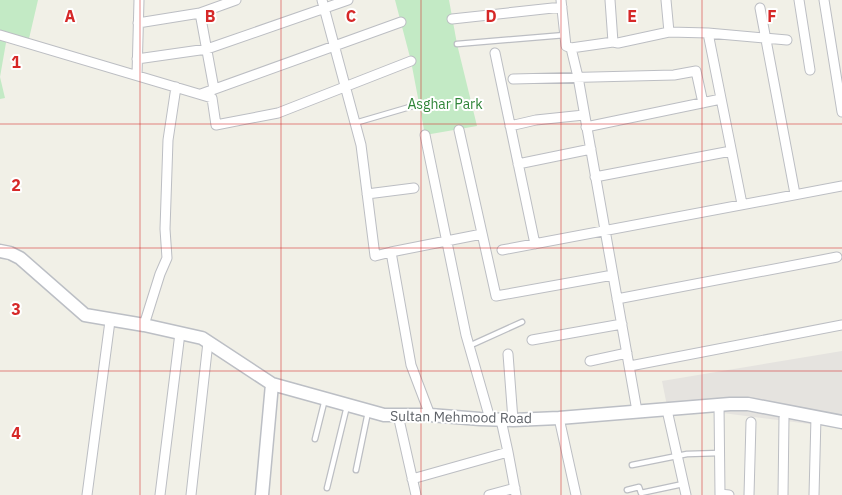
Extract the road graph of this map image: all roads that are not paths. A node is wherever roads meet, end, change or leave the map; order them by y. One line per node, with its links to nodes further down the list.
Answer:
1 (139, 0): 14 (street)
2 (236, 0): 11 (street)
3 (348, 0): 8 (street)
4 (610, 0): 21 (street)
5 (666, 0): 15 (street)
6 (800, 0): 29 (street)
7 (824, 0): 40 (street)
8 (323, 4): 23 (street); 25 (street)
9 (562, 4): 12 (street); 18 (street)
10 (760, 8): 19 (street)
11 (200, 13): 14 (street); 25 (street)
12 (452, 19)
13 (401, 22): 23 (street)
14 (138, 23): 27 (street)
15 (669, 32): 16 (street); 21 (street)
16 (708, 33): 19 (street); 37 (street)
17 (0, 34): 30 (street)
18 (565, 35): 22 (lane); 24 (street)
19 (765, 38): 20 (street); 54 (street)
20 (787, 40)
21 (613, 42): 24 (street)
22 (457, 44)
23 (334, 46): 34 (street); 35 (street)
24 (571, 48): 31 (street)
25 (207, 49): 27 (street); 35 (street)
26 (495, 52): 43 (street)
27 (137, 58): 30 (street)
28 (411, 61): 34 (street)
29 (810, 70)
30 (137, 75): 33 (street)
31 (578, 77): 32 (street); 38 (street); 41 (street)
32 (513, 80)
33 (176, 87): 36 (street); 69 (street)
34 (345, 87): 36 (street); 42 (street)
35 (214, 89): 36 (street)
36 (201, 94)
37 (721, 99): 38 (street); 48 (street)
38 (702, 103): 44 (street)
39 (420, 104): 42 (lane)
40 (842, 112)
41 (584, 115): 43 (street); 44 (street)
42 (355, 123): 53 (street)
43 (510, 126): 49 (street)
44 (586, 127): 47 (street)
45 (458, 130): 57 (street)
46 (425, 135): 58 (street)
47 (590, 150): 49 (street); 50 (street)
48 (731, 152): 50 (street); 55 (street)
49 (518, 164): 59 (street)
50 (595, 177): 56 (street)
51 (842, 186): 54 (street)
52 (414, 188): 53 (street)
53 (367, 194): 62 (street)
54 (795, 194): 55 (street)
55 (742, 204): 56 (street)
56 (605, 231): 59 (street); 64 (street)
57 (482, 234): 58 (street); 64 (street)
58 (447, 241): 62 (street); 74 (street)
59 (535, 244): 60 (street)
60 (502, 250)
61 (0, 251): 66 (street, Sultan Mehmood Road)
62 (391, 252): 87 (street)
63 (837, 257): 65 (street)
64 (613, 275): 65 (street)
65 (617, 299): 68 (street)
66 (110, 321): 69 (street, Sultan Mehmood Road); 105 (street)
67 (522, 322): 74 (lane)
68 (622, 324): 72 (street); 75 (street)
69 (144, 325): 71 (street, Sultan Mehmood Road)
70 (842, 325): 78 (street)
71 (180, 333): 73 (street, Sultan Mehmood Road); 106 (street)
72 (532, 340)
73 (208, 342): 79 (street, Sultan Mehmood Road); 107 (street)
74 (469, 346): 91 (street)
75 (627, 353): 77 (street); 78 (street)
76 (508, 354): 91 (street)
77 (590, 361)
78 (630, 366): 85 (street)
79 (272, 384): 80 (street, Sultan Mehmood Road); 108 (street)
80 (325, 399): 81 (street, Sultan Mehmood Road); 94 (lane)
81 (348, 405): 84 (street, Sultan Mehmood Road); 102 (lane)
82 (719, 405): 83 (street, Sultan Mehmood Road); 88 (street, Sultan Mehmood Road); 96 (street)
83 (667, 410): 85 (street, Sultan Mehmood Road); 97 (street)
84 (368, 411): 86 (street, Sultan Mehmood Road); 99 (lane)
85 (637, 411): 89 (street, Sultan Mehmood Road)
86 (398, 415): 87 (street, Sultan Mehmood Road); 100 (street)
87 (430, 415): 91 (street, Sultan Mehmood Road)
88 (816, 417): 93 (street, Sultan Mehmood Road); 116 (street)
89 (559, 418): 91 (street, Sultan Mehmood Road); 111 (street)
90 (784, 418): 115 (street)
91 (501, 420): 95 (street)
92 (751, 422): 114 (street)
93 (842, 422)
94 (315, 439)
95 (508, 452): 100 (street); 104 (street)
96 (720, 453): 97 (lane); 113 (street)
97 (677, 456): 98 (lane); 101 (street)
98 (632, 464)
99 (356, 470)
100 (412, 479): 109 (street)
101 (683, 484): 103 (lane); 112 (street)
102 (327, 488)
103 (627, 490)
104 (515, 491): 110 (street)
105 (87, 495)
106 (160, 495)
107 (191, 495)
108 (262, 495)
109 (416, 495)
110 (489, 495)
111 (576, 495)
112 (686, 495)
113 (729, 495)
114 (749, 495)
115 (783, 495)
116 (814, 495)

